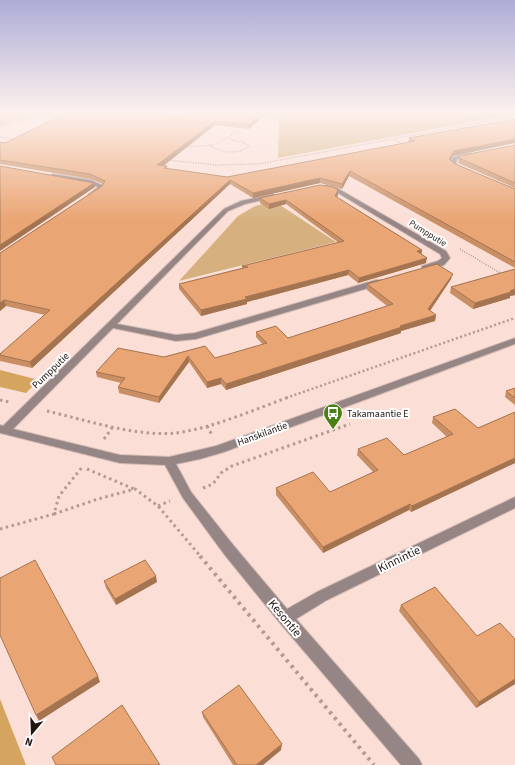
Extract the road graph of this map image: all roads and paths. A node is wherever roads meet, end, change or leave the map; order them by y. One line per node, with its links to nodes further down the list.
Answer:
1 (214, 149): 2 (path)
2 (246, 149)
3 (349, 149): 5 (path)
4 (478, 154): 6 (street)
5 (166, 159)
6 (472, 173)
7 (46, 174): 10 (street)
8 (320, 186): 11 (street, Pumpputie)
9 (283, 194): 14 (street, Pumpputie)
10 (88, 198)
11 (418, 270)
12 (387, 279): 14 (street)
13 (515, 318): 18 (path)
14 (111, 325): 20 (street, Pumpputie)
15 (515, 341): 23 (street, Hanskilantie)
16 (46, 411): 19 (path)
17 (350, 424): 24 (path)
18 (207, 426): 19 (path); 21 (path)
19 (112, 428): 22 (path)
20 (2, 429): 23 (street, Hanskilantie)
21 (213, 436)
22 (103, 440)
23 (169, 462): 29 (street, Kesontie)
24 (213, 484)
25 (135, 489): 27 (path); 27 (path); 30 (path)
26 (515, 502): 29 (street, Kinnintie)
27 (54, 514): 28 (path)
28 (0, 529)
29 (285, 618): 31 (street, Kesontie)
30 (374, 765)
31 (413, 765)

